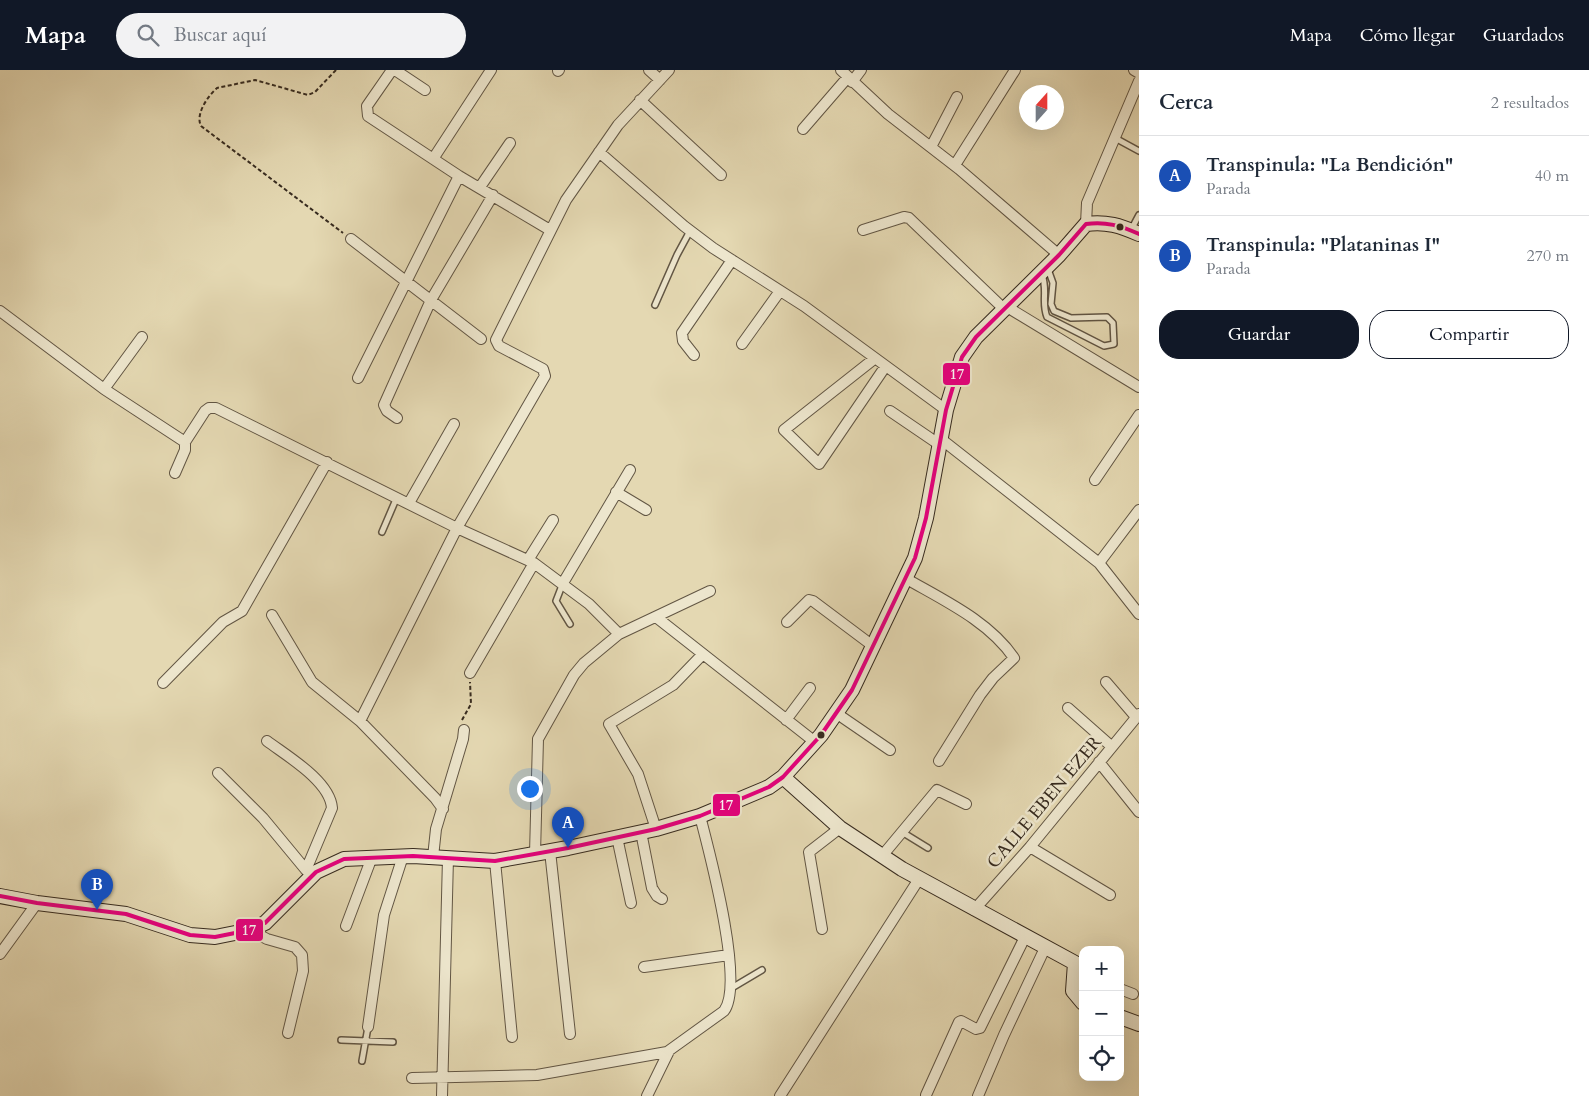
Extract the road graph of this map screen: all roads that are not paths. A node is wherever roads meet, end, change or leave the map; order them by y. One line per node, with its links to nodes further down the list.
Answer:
1 (393, 70): 12 (street); 21 (street)
2 (491, 70): 21 (street)
3 (650, 70): 10 (street)
4 (669, 70): 10 (street)
5 (861, 70): 9 (street)
6 (1015, 70): 22 (street)
7 (1134, 70): 8 (street)
8 (1139, 73)
9 (847, 76): 15 (street); 18 (street)
10 (660, 80): 14 (street)
11 (1139, 81): 16 (street)
12 (425, 90)
13 (957, 97): 18 (street)
14 (640, 100): 20 (street); 23 (street)
15 (803, 129)
16 (1115, 138): 19 (lane); 28 (street)
17 (510, 143): 25 (street)
18 (931, 147): 22 (street)
19 (1139, 151)
20 (599, 152): 29 (street); 31 (street)
21 (433, 159): 24 (street)
22 (955, 165): 34 (street)
23 (720, 175)
24 (459, 176): 25 (street); 37 (street)
25 (480, 187): 26 (street)
26 (493, 195): 29 (street); 39 (street)
27 (1139, 215): 32 (lane)
28 (1086, 224): 32 (street); 34 (street)
29 (550, 230): 71 (street)
30 (863, 230): 41 (street)
31 (690, 231): 35 (street); 40 (lane)
32 (1135, 232)
33 (351, 239): 37 (street)
34 (1059, 255): 36 (street)
35 (732, 260): 38 (street); 48 (street)
36 (1044, 269): 41 (street); 43 (lane); 44 (lane)
37 (407, 281): 39 (street); 51 (street)
38 (780, 291): 47 (street); 49 (street)
39 (431, 300): 46 (street); 57 (street)
40 (655, 305)
41 (1005, 308): 52 (street); 54 (street)
42 (0, 311): 53 (street)
43 (1076, 318): 44 (lane); 44 (lane)
44 (1073, 329)
45 (142, 337): 53 (street)
46 (481, 339)
47 (742, 344)
48 (694, 355)
49 (874, 359): 50 (street); 50 (street)
50 (884, 367): 54 (street)
51 (358, 378)
52 (1139, 387)
53 (104, 389): 59 (street)
54 (946, 410): 60 (street)
55 (890, 411): 60 (street)
56 (1139, 415): 64 (street)
57 (397, 418)
58 (454, 424): 67 (street)
59 (185, 442): 61 (street); 63 (street)
60 (941, 442): 74 (street); 75 (street)
61 (327, 462): 66 (street); 88 (street)
62 (630, 470): 65 (street)
63 (175, 473)
64 (1096, 480)
65 (616, 492): 68 (street); 76 (street)
66 (397, 497): 67 (street); 72 (lane)
67 (409, 503): 71 (street)
68 (646, 510)
69 (1139, 510): 74 (street)
70 (553, 520): 73 (street)
71 (458, 528): 73 (street); 94 (street)
72 (382, 532)
73 (531, 562): 76 (street); 86 (street)
74 (1099, 563): 78 (street)
75 (905, 578): 84 (street); 100 (street)
76 (563, 582): 82 (lane); 83 (street)
77 (710, 591): 80 (street)
78 (1139, 614)
79 (272, 615): 94 (street)
80 (656, 617): 83 (street); 85 (street)
81 (787, 622): 84 (street)
82 (570, 624)
83 (619, 634): 116 (street)
84 (873, 646): 91 (street)
85 (702, 655): 93 (street); 109 (street)
86 (470, 673)
87 (1106, 682): 92 (street)
88 (163, 683)
89 (810, 688): 93 (street)
90 (1068, 708): 98 (street)
91 (836, 713): 97 (street); 99 (street)
92 (1138, 716): 98 (street, CALLE EBEN EZER)
93 (786, 720): 97 (street)
94 (360, 721): 105 (street)
95 (464, 730): 105 (street)
96 (267, 741): 122 (street)
97 (815, 742): 103 (street)
98 (1111, 746): 101 (street, CALLE EBEN EZER)
99 (890, 750)
100 (939, 762)
101 (1098, 762): 106 (street); 113 (street, CALLE EBEN EZER)
102 (218, 773): 122 (street)
103 (783, 777): 107 (street); 108 (street)
104 (966, 804): 111 (street)
105 (443, 809): 120 (street)
106 (1139, 812)
107 (700, 816): 109 (street); 136 (street)
108 (840, 828): 118 (street); 131 (street)
109 (656, 829): 110 (street)
110 (641, 832): 112 (street); 126 (street)
111 (902, 832): 114 (lane); 118 (street)
112 (616, 837): 115 (street); 128 (street)
113 (1030, 846): 124 (street); 129 (street, CALLE EBEN EZER)
114 (928, 848)
115 (550, 851): 116 (street); 149 (street)
116 (535, 854): 121 (street)
117 (402, 856): 119 (street); 120 (street); 147 (street)
118 (882, 856): 123 (street)
119 (372, 857): 122 (street); 130 (street)
120 (441, 858): 121 (street); 156 (street)
121 (495, 861): 150 (street)
122 (309, 873): 132 (street)
123 (919, 879): 129 (street); 161 (street)
124 (1110, 895)
125 (0, 896): 127 (street)
126 (662, 899)
127 (37, 903): 132 (street); 135 (street)
128 (631, 903)
129 (974, 910): 133 (street)
130 (346, 926)
131 (822, 929)
132 (250, 930): 148 (street)
133 (1026, 938): 134 (street); 158 (street)
134 (1045, 948): 137 (street); 162 (street)
135 (0, 954)
136 (729, 955): 138 (street); 141 (street)
137 (1079, 966)
138 (644, 967)
139 (762, 970): 141 (lane)
140 (1079, 970): 144 (street)
141 (729, 990): 154 (street)
142 (1124, 991): 143 (street)
143 (1133, 994)
144 (1079, 998)
145 (1124, 1018): 146 (street)
146 (1139, 1024)
147 (368, 1027): 152 (lane)
148 (288, 1033)
149 (570, 1034)
150 (512, 1037)
151 (341, 1040): 152 (lane)
152 (366, 1041): 153 (lane); 155 (lane)
153 (393, 1042)
154 (669, 1051): 156 (street); 160 (street)
155 (362, 1062)
156 (442, 1077): 157 (street); 159 (street)
157 (412, 1078)
158 (926, 1095)
159 (442, 1096)
160 (647, 1096)
161 (780, 1096)
162 (978, 1096)

